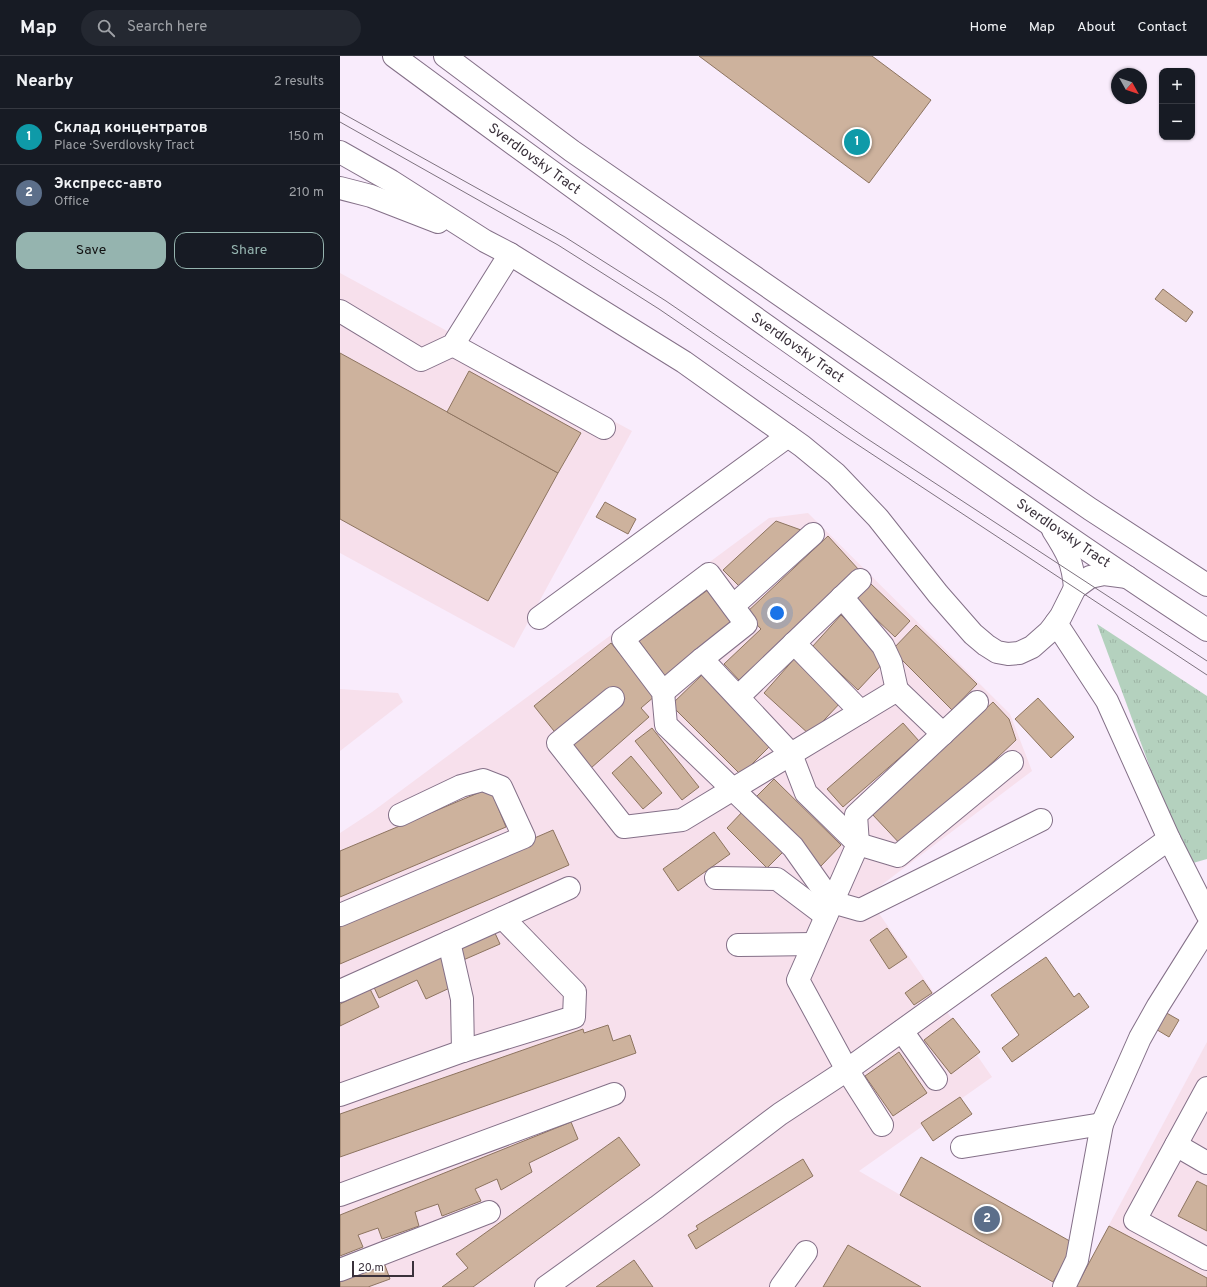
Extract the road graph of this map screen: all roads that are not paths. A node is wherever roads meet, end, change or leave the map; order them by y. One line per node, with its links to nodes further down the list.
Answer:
1 (394, 56): 11 (main road, Sverdlovsky Tract)
2 (445, 56): 15 (main road, Sverdlovsky Tract)
3 (340, 152): 5 (main road)
4 (340, 188): 5 (main road)
5 (485, 241): 6 (main road)
6 (510, 254): 8 (main road); 10 (main road)
7 (340, 311): 8 (main road)
8 (453, 345): 9 (main road)
9 (604, 428)
10 (788, 436): 19 (main road); 20 (main road)
11 (1048, 522): 13 (main road, Sverdlovsky Tract); 16 (main road)
12 (813, 534): 18 (main road)
13 (1127, 578): 16 (main road); 21 (main road, Sverdlovsky Tract)
14 (860, 580): 17 (main road)
15 (1207, 585)
16 (1075, 588): 20 (main road)
17 (842, 597): 22 (main road); 24 (main road)
18 (733, 606): 23 (main road); 25 (main road)
19 (539, 618)
20 (1056, 623): 36 (main road)
21 (1207, 630)
22 (794, 643): 26 (main road); 29 (main road)
23 (702, 659): 25 (main road); 26 (main road)
24 (897, 690): 29 (main road); 30 (main road)
25 (664, 692): 33 (main road)
26 (738, 697): 31 (main road)
27 (614, 698): 33 (main road)
28 (977, 702): 30 (main road)
29 (861, 712): 31 (main road)
30 (943, 734): 37 (main road)
31 (791, 754): 33 (main road); 37 (main road)
32 (1012, 762): 37 (main road)
33 (732, 789): 40 (main road)
34 (400, 815): 42 (main road)
35 (1041, 820): 40 (main road)
36 (1169, 839): 41 (main road); 49 (main road)
37 (858, 844): 40 (main road)
38 (716, 878): 40 (main road)
39 (569, 888): 43 (main road)
40 (829, 909): 46 (main road)
41 (1207, 914)
42 (340, 915)
43 (503, 918): 45 (main road); 50 (main road)
44 (1207, 928): 56 (main road)
45 (449, 942): 48 (main road); 50 (main road)
46 (813, 944): 47 (main road); 51 (main road)
47 (738, 945)
48 (340, 991)
49 (902, 1031): 51 (main road); 52 (main road)
50 (463, 1051): 55 (main road)
51 (848, 1070): 57 (main road); 66 (main road)
52 (936, 1079)
53 (1207, 1088): 58 (main road)
54 (614, 1094): 61 (main road)
55 (340, 1095)
56 (1102, 1124): 59 (main road); 68 (main road)
57 (882, 1125)
58 (1176, 1145): 60 (main road); 64 (main road)
59 (962, 1147)
60 (1207, 1163)
61 (340, 1195)
62 (489, 1212): 65 (main road)
63 (806, 1252): 67 (main road)
64 (1207, 1259)
65 (340, 1270)
66 (546, 1287)
67 (781, 1287)
68 (1064, 1287)

